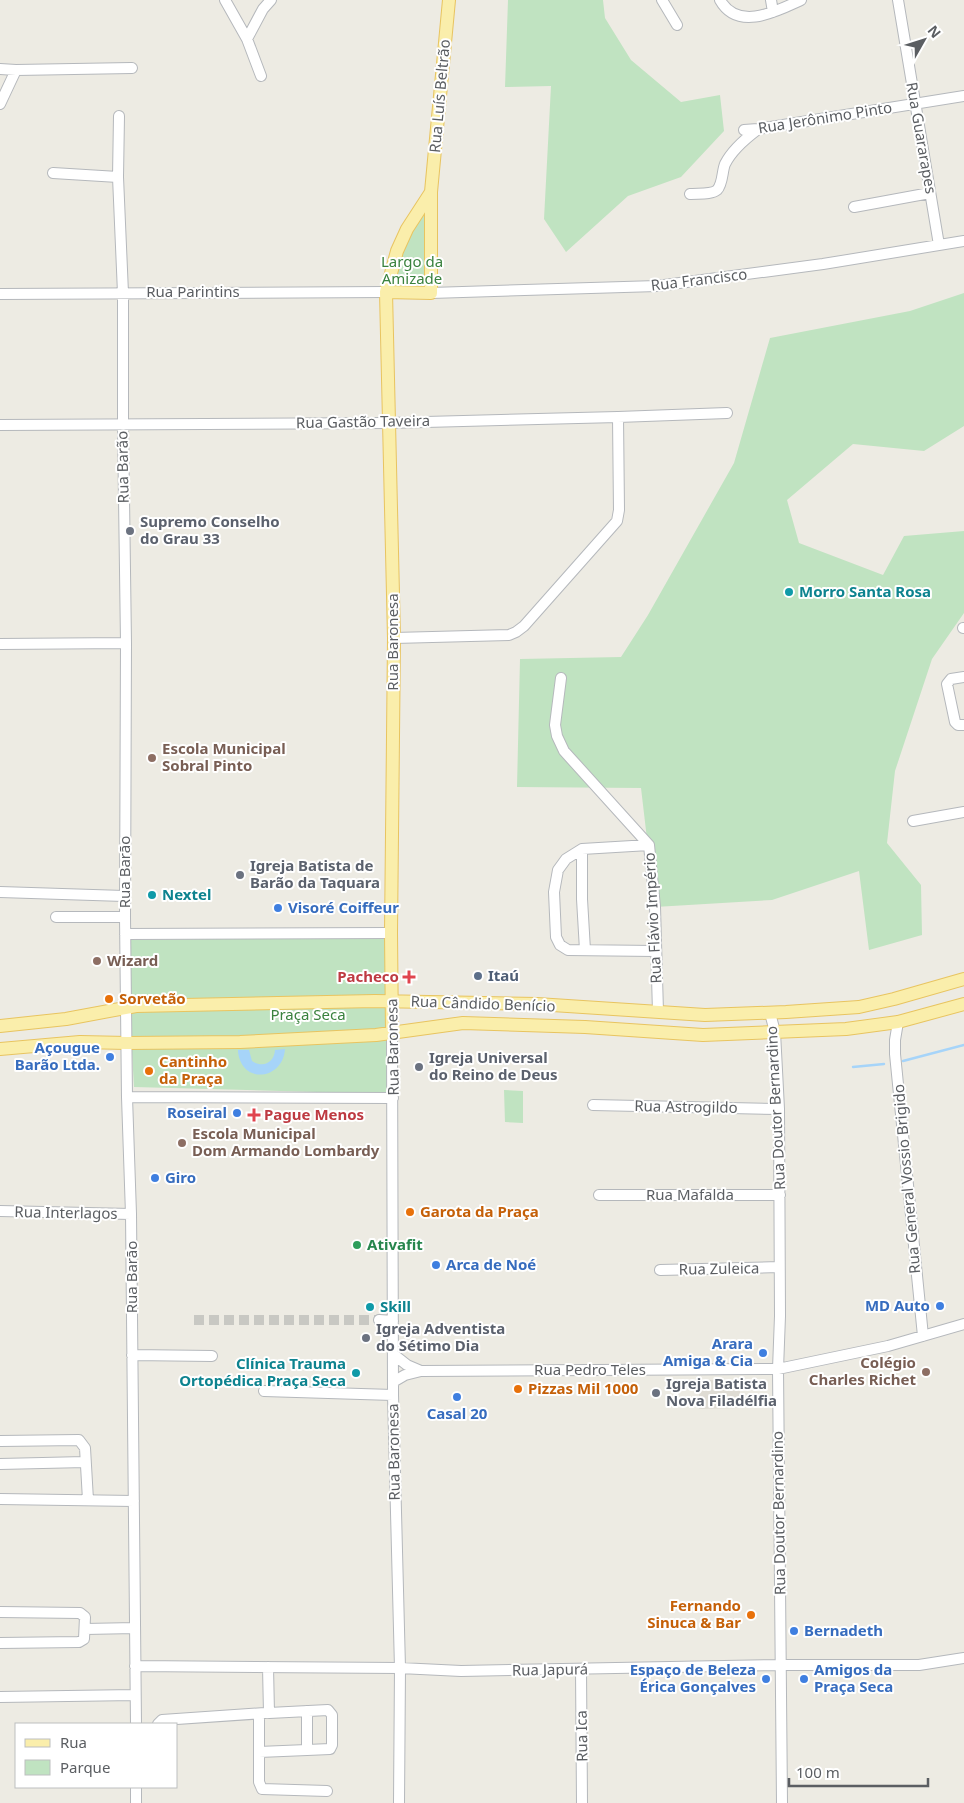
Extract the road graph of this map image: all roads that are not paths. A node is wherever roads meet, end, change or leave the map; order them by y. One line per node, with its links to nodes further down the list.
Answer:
1 (225, 0): 11 (street)
2 (271, 0): 11 (street)
3 (449, 0): 27 (main road, Rua Luís Beltrão)
4 (662, 0): 10 (street)
5 (720, 0): 9 (street)
6 (771, 0): 9 (street)
7 (801, 0): 9 (street)
8 (898, 0): 17 (street, Rua Guararapes)
9 (773, 12)
10 (677, 25)
11 (247, 39): 15 (street)
12 (132, 68): 14 (street)
13 (0, 69): 14 (street)
14 (16, 70): 18 (street)
15 (261, 76)
16 (964, 96): 17 (street, Rua Jerônimo Pinto)
17 (914, 103): 20 (street, Rua Jerônimo Pinto); 24 (street, Rua Guararapes)
18 (0, 104)
19 (119, 116): 23 (street, Rua Barão)
20 (758, 129): 21 (street, Rua Jerônimo Pinto); 25 (street)
21 (744, 130)
22 (53, 173): 23 (street)
23 (118, 177): 30 (street, Rua Barão)
24 (930, 193): 26 (street); 29 (street, Rua Guararapes)
25 (690, 194)
26 (854, 207)
27 (426, 210): 31 (main road); 32 (main road, Rua Luís Beltrão)
28 (964, 241): 29 (street, Rua Francisco)
29 (939, 245): 32 (street, Rua Francisco)
30 (123, 292): 31 (street, Rua Parintins); 33 (street, Rua Parintins); 38 (street, Rua Barão)
31 (386, 292): 32 (main road); 36 (main road, Rua Baronesa)
32 (431, 293)
33 (0, 294)
34 (727, 412): 35 (street, Rua Gastão Taveira)
35 (618, 417): 36 (street, Rua Gastão Taveira); 39 (street)
36 (388, 422): 38 (street, Rua Gastão Taveira); 39 (main road, Rua Baronesa)
37 (0, 425): 38 (street, Rua Gastão Taveira)
38 (123, 425): 40 (street, Rua Barão)
39 (394, 638): 53 (main road, Rua Baronesa)
40 (126, 643): 41 (street); 50 (street, Rua Barão)
41 (0, 644)
42 (964, 677): 44 (street)
43 (561, 678): 47 (street, Rua Flávio Império)
44 (964, 725)
45 (964, 812): 46 (street)
46 (913, 821)
47 (649, 845): 48 (street); 56 (street, Rua Flávio Império)
48 (582, 849): 55 (street); 55 (street)
49 (0, 892): 50 (street)
50 (124, 896): 52 (street, Rua Barão)
51 (56, 917): 52 (street)
52 (124, 917): 54 (street, Rua Barão)
53 (391, 933): 54 (street); 58 (main road, Rua Baronesa)
54 (125, 934): 60 (street, Rua Barão)
55 (585, 950): 56 (street)
56 (655, 951): 61 (street, Rua Flávio Império)
57 (964, 979): 62 (main road, Rua Cândido Benício)
58 (392, 1001): 60 (main road, Rua Cândido Benício); 61 (main road, Rua Cândido Benício); 66 (main road, Rua Baronesa)
59 (964, 1004): 63 (main road, Rua Cândido Benício)
60 (126, 1006): 64 (main road, Rua Cândido Benício); 67 (street, Rua Barão)
61 (658, 1012): 62 (main road, Rua Cândido Benício)
62 (770, 1013): 65 (street, Rua Doutor Bernardino)
63 (898, 1022): 65 (main road, Rua Cândido Benício); 82 (street, Rua General Vossio Brigido)
64 (0, 1026)
65 (775, 1032): 66 (main road, Rua Cândido Benício); 72 (street, Rua Doutor Bernardino)
66 (392, 1033): 67 (main road, Rua Cândido Benício); 70 (street, Rua Baronesa)
67 (126, 1044): 68 (main road, Rua Cândido Benício); 69 (street, Rua Barão)
68 (0, 1049)
69 (127, 1097): 70 (street); 76 (street, Rua Barão)
70 (393, 1098): 80 (street, Rua Baronesa)
71 (593, 1105): 72 (street, Rua Astrogildo)
72 (779, 1109): 74 (street, Rua Doutor Bernardino)
73 (599, 1195): 74 (street, Rua Mafalda)
74 (780, 1195): 77 (street, Rua Doutor Bernardino)
75 (0, 1211): 76 (street, Rua Interlagos)
76 (132, 1214): 84 (street, Rua Barão)
77 (779, 1267): 78 (street, Rua Zuleica); 87 (street, Rua Doutor Bernardino)
78 (660, 1270)
79 (379, 1320): 80 (street)
80 (393, 1320): 83 (street, Rua Baronesa)
81 (964, 1324): 82 (street, Rua Pedro Teles)
82 (923, 1336): 87 (street, Rua Pedro Teles)
83 (393, 1354): 86 (street, Rua Pedro Teles); 88 (street, Rua Baronesa)
84 (132, 1355): 85 (street); 96 (street, Rua Barão)
85 (212, 1356)
86 (421, 1370): 87 (street, Rua Pedro Teles); 88 (street, Rua Pedro Teles)
87 (778, 1370): 102 (street, Rua Doutor Bernardino)
88 (393, 1382): 90 (street, Rua Baronesa)
89 (264, 1391): 90 (street)
90 (393, 1395): 105 (street, Rua Baronesa)
91 (0, 1441): 92 (street)
92 (86, 1462): 93 (street); 95 (street)
93 (0, 1464)
94 (0, 1499): 95 (street)
95 (88, 1500): 96 (street)
96 (134, 1501): 98 (street, Rua Barão)
97 (0, 1612): 99 (street)
98 (135, 1628): 99 (street); 103 (street, Rua Barão)
99 (85, 1629): 100 (street)
100 (0, 1643)
101 (964, 1658): 102 (street, Rua Japurá)
102 (780, 1665): 106 (street, Rua Japurá); 120 (street, Rua Doutor Bernardino)
103 (135, 1666): 104 (street, Rua Japurá); 107 (street, Rua Barão)
104 (268, 1667): 105 (street, Rua Japurá); 110 (street)
105 (400, 1668): 106 (street, Rua Japurá); 118 (street, Rua Baronesa)
106 (581, 1669): 119 (street, Rua Ica)
107 (136, 1695): 108 (street); 111 (street, Rua Barão)
108 (0, 1697)
109 (306, 1711): 110 (street); 113 (street); 113 (street)
110 (264, 1713): 112 (street); 114 (street)
111 (136, 1723)
112 (159, 1723)
113 (307, 1750): 114 (street)
114 (259, 1752): 116 (street)
115 (136, 1788): 117 (street)
116 (327, 1790)
117 (136, 1803)
118 (399, 1803)
119 (582, 1803)
120 (782, 1803)

